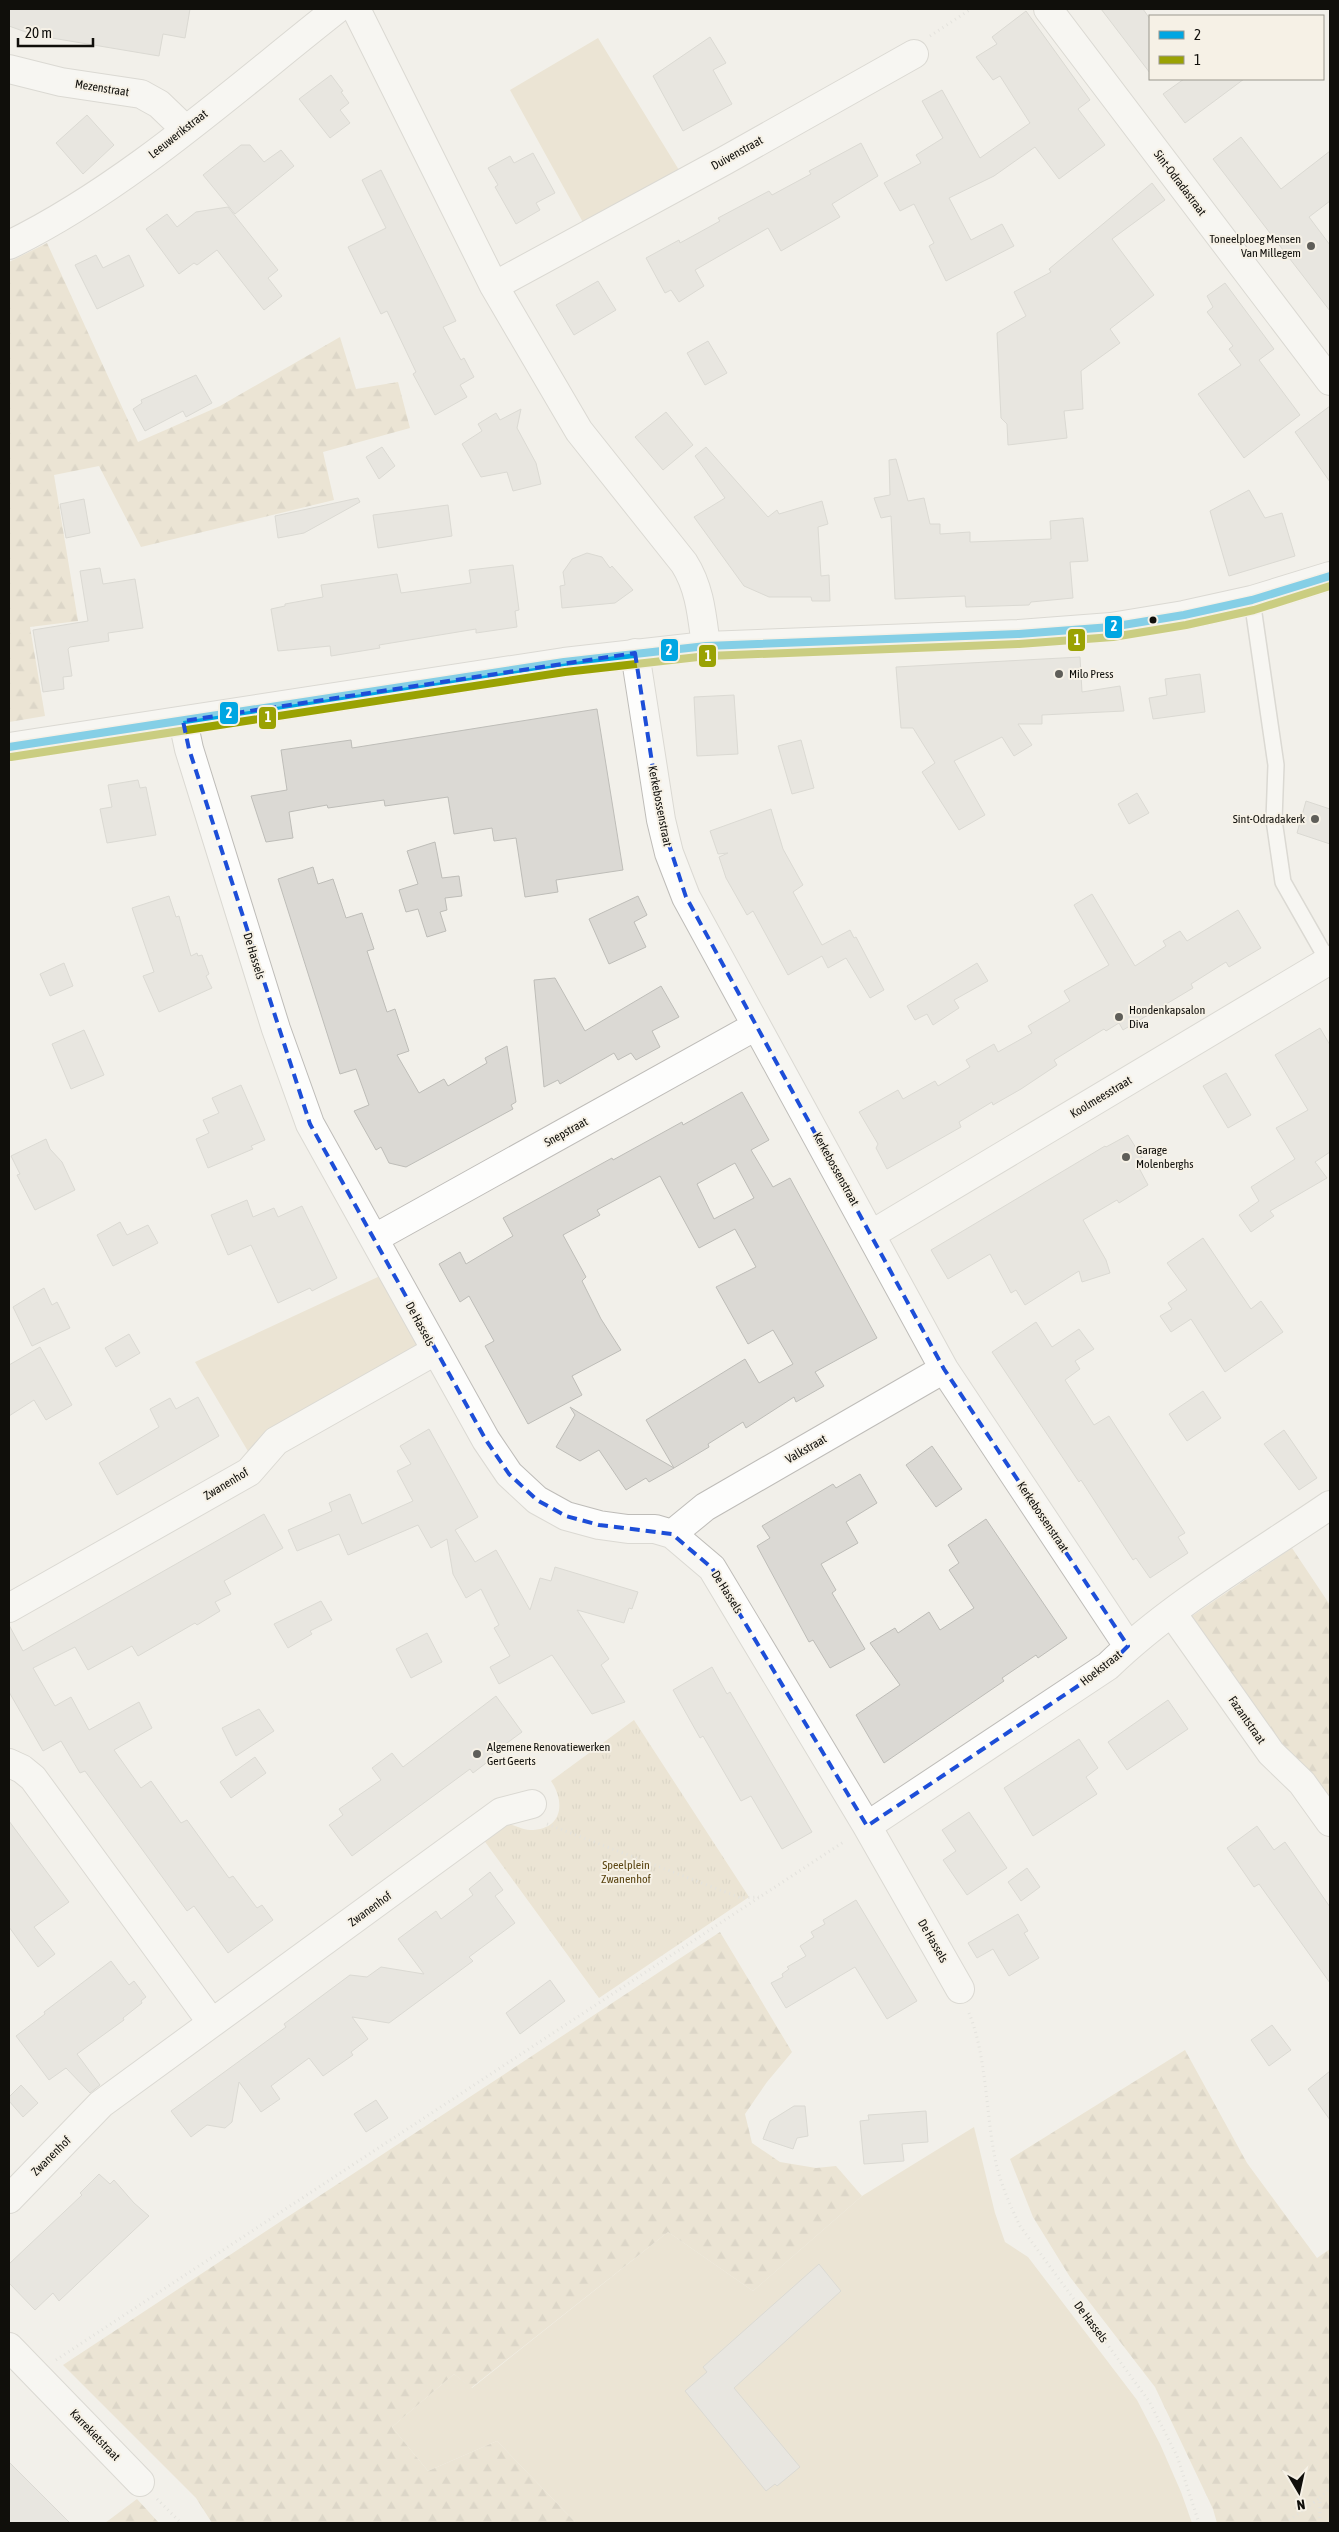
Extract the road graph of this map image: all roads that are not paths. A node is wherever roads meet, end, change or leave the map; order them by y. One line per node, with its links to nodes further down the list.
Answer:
1 (337, 9): 6 (street, Leeuwerikstraat)
2 (356, 9): 8 (street)
3 (1048, 9): 9 (street, Sint-Odradastraat)
4 (914, 54): 8 (street, Duivenstraat)
5 (9, 69): 6 (street, Mezenstraat)
6 (185, 129): 7 (street, Leeuwerikstraat)
7 (9, 245)
8 (494, 286): 12 (street)
9 (1330, 381)
10 (1330, 576): 11 (street)
11 (1252, 600): 12 (street); 16 (lane)
12 (706, 646): 13 (street)
13 (635, 653): 14 (street); 17 (street, Kerkebossenstraat)
14 (183, 721): 15 (street); 19 (street, De Hassels)
15 (9, 747)
16 (1329, 960): 18 (street, Koolmeesstraat)
17 (756, 1026): 18 (street, Kerkebossenstraat); 19 (street, Snepstraat)
18 (872, 1234): 21 (street, Kerkebossenstraat)
19 (375, 1238): 20 (street, De Hassels)
20 (435, 1351): 23 (street, De Hassels); 24 (street, Zwanenhof)
21 (944, 1369): 23 (street, Valkstraat); 26 (street, Kerkebossenstraat)
22 (1330, 1505): 25 (street, Hoekstraat)
23 (672, 1534): 30 (street, De Hassels)
24 (9, 1608)
25 (1172, 1612): 26 (street, Hoekstraat); 29 (street, Fazantstraat)
26 (1128, 1646): 30 (street, Hoekstraat)
27 (9, 1763): 32 (street)
28 (532, 1804): 32 (street, Zwanenhof)
29 (1330, 1822)
30 (867, 1826): 31 (street, De Hassels)
31 (960, 1989)
32 (212, 2023): 33 (street, Zwanenhof)
33 (9, 2199)
34 (9, 2347): 35 (street, Karrekietstraat)
35 (140, 2482)

